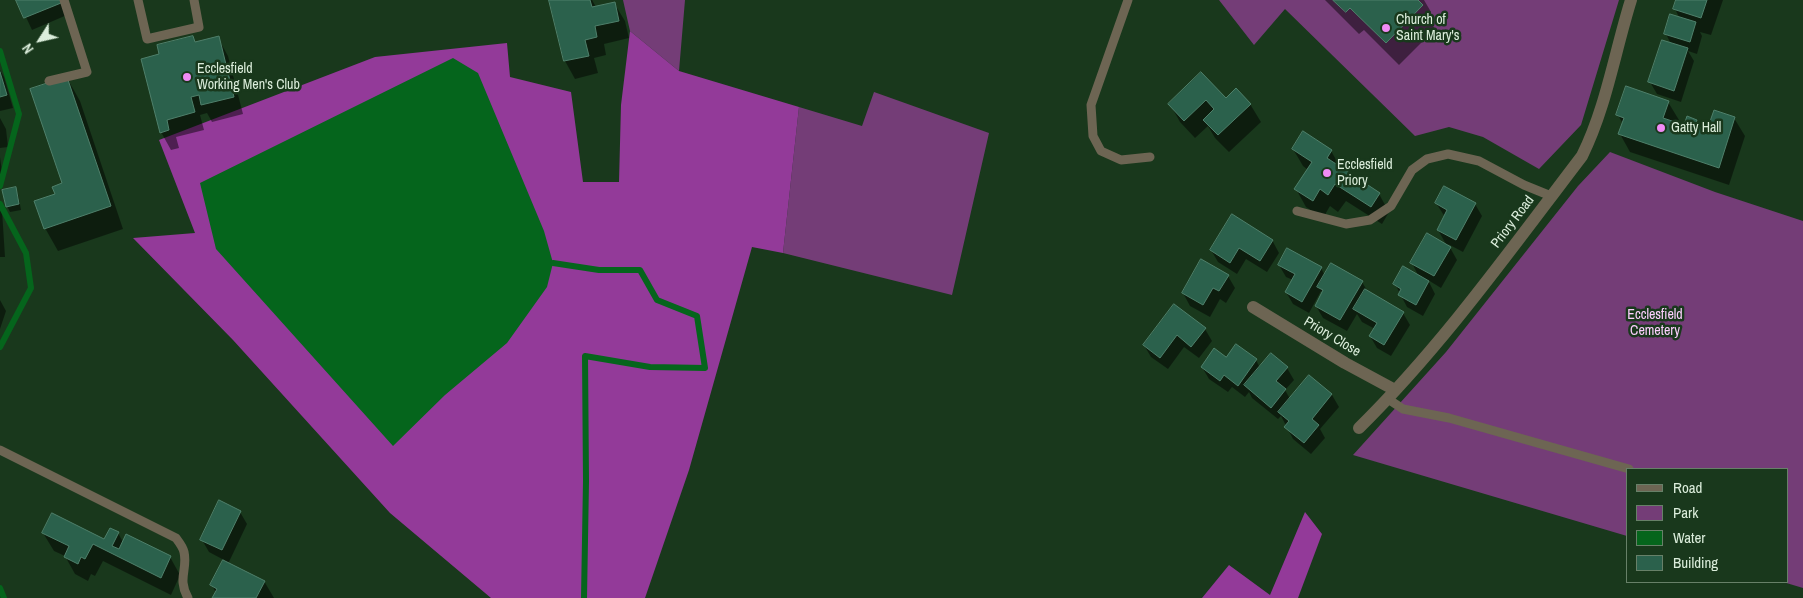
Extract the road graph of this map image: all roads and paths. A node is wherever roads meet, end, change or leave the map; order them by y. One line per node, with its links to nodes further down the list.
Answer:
1 (64, 0): 6 (lane)
2 (138, 0): 3 (lane)
3 (194, 0)
4 (1128, 0): 7 (lane)
5 (1631, 0): 8 (street, Priory Road)
6 (49, 81)
7 (1150, 157)
8 (1552, 196): 9 (lane); 11 (street, Priory Road)
9 (1297, 211)
10 (1253, 308): 11 (street, Priory Close)
11 (1392, 395): 12 (street, Priory Road); 14 (lane)
12 (1358, 428)
13 (0, 450): 15 (lane)
14 (1626, 468)
15 (188, 598)

